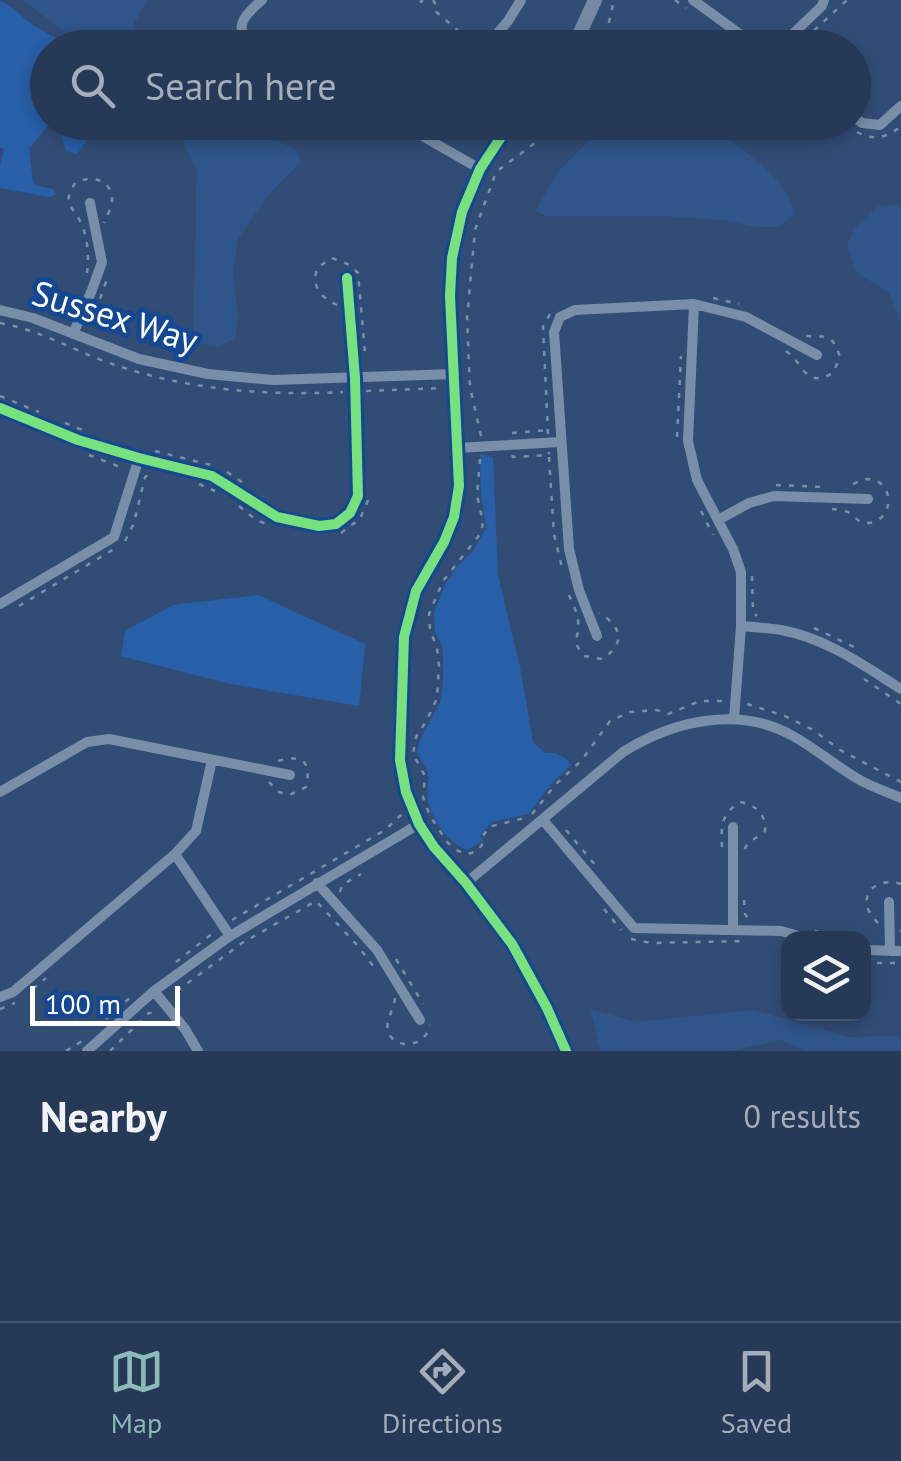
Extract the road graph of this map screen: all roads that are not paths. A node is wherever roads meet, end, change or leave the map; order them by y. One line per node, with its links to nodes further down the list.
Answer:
1 (262, 0): 6 (street)
2 (520, 0): 7 (street)
3 (595, 0): 8 (street)
4 (694, 0): 9 (street)
5 (824, 0): 10 (street)
6 (242, 30)
7 (501, 30)
8 (581, 30)
9 (734, 30)
10 (797, 30)
11 (901, 106): 12 (street)
12 (871, 124)
13 (430, 140): 15 (street)
14 (499, 140): 15 (street)
15 (480, 169): 22 (street)
16 (90, 203): 20 (street)
17 (347, 278): 23 (street)
18 (699, 300): 21 (street); 25 (street); 29 (street)
19 (0, 310): 20 (street, Sussex Way)
20 (73, 334): 23 (street, Sussex Way)
21 (817, 355)
22 (454, 374): 23 (street, Sussex Way); 26 (street)
23 (355, 378): 27 (street)
24 (0, 408): 27 (street)
25 (554, 442): 26 (street); 32 (street)
26 (458, 448): 39 (street)
27 (140, 453): 30 (street)
28 (868, 499): 29 (street)
29 (718, 520): 31 (street)
30 (0, 604)
31 (741, 626): 33 (street); 34 (street)
32 (597, 636)
33 (901, 689)
34 (734, 719): 38 (street); 40 (street)
35 (212, 760): 36 (street); 37 (street); 42 (street)
36 (290, 775)
37 (0, 792)
38 (901, 798)
39 (419, 824): 43 (street); 44 (street)
40 (546, 824): 44 (street); 46 (street)
41 (733, 827): 46 (street)
42 (175, 854): 48 (street); 51 (street)
43 (317, 882): 48 (street); 52 (street)
44 (466, 883): 55 (street)
45 (889, 902): 49 (street)
46 (733, 929): 47 (street)
47 (781, 931)
48 (230, 936): 50 (street)
49 (895, 951)
50 (154, 992): 53 (street); 54 (street)
51 (0, 997)
52 (425, 1019)
53 (87, 1051)
54 (198, 1051)
55 (566, 1051)

